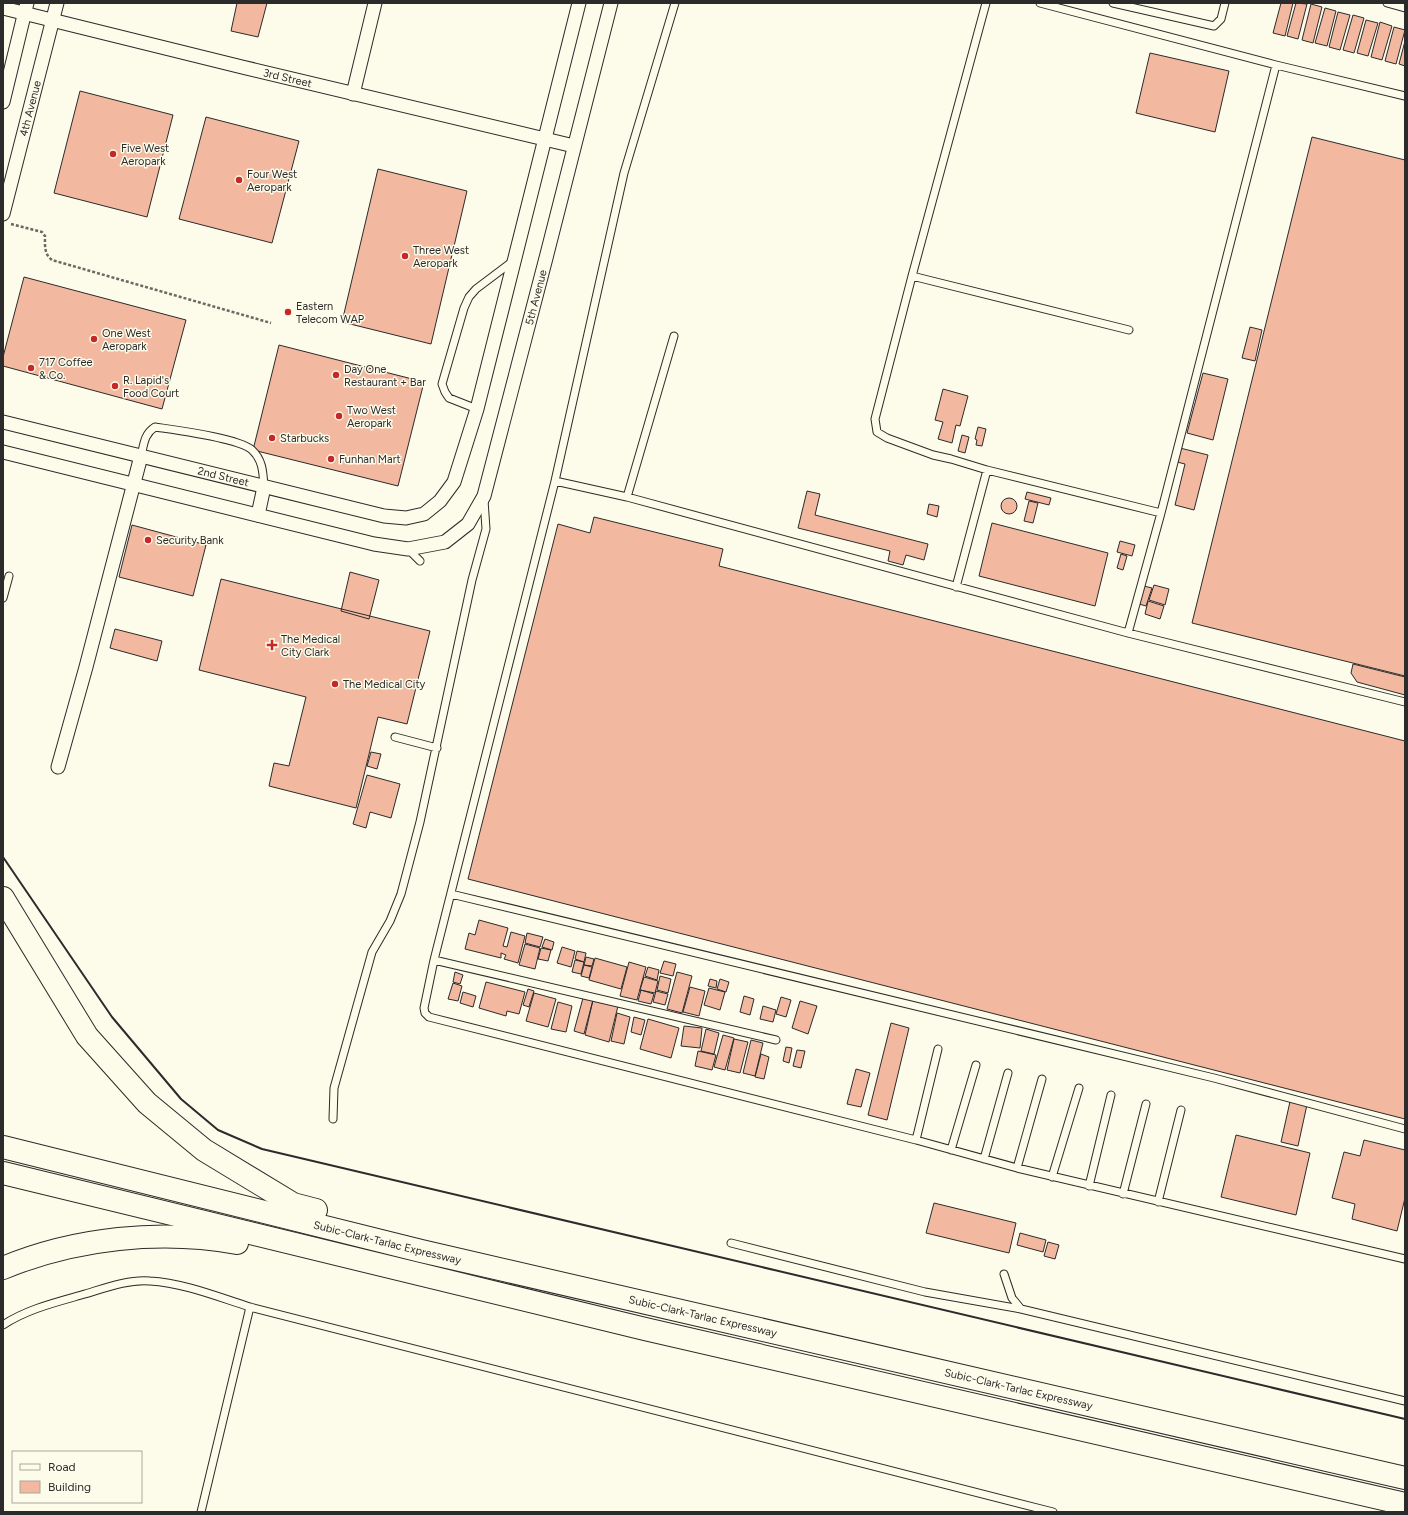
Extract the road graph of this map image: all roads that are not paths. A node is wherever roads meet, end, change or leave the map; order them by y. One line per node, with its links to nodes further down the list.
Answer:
1 (57, 3): 14 (street, 4th Avenue)
2 (375, 3): 16 (street)
3 (579, 3): 19 (street)
4 (611, 3): 20 (street, 5th Avenue)
5 (675, 3): 31 (lane)
6 (986, 3): 23 (lane)
7 (1040, 3): 15 (lane)
8 (1113, 3): 9 (lane)
9 (1225, 3)
10 (1387, 3): 13 (lane)
11 (3, 8): 12 (street, 3rd Street)
12 (26, 8): 14 (street, 3rd Street); 18 (street)
13 (1405, 8)
14 (52, 20): 16 (street, 3rd Street); 21 (street, 4th Avenue)
15 (1276, 65): 17 (lane); 36 (lane)
16 (354, 94): 19 (street, 3rd Street)
17 (1405, 96)
18 (3, 102)
19 (545, 139): 20 (street, 3rd Street); 22 (street)
20 (574, 146): 34 (street, 5th Avenue)
21 (6, 219)
22 (514, 260): 26 (street); 26 (lane)
23 (912, 276): 24 (lane); 30 (lane)
24 (1129, 330)
25 (674, 336): 35 (lane)
26 (476, 409): 33 (street, 2nd Street)
27 (3, 422): 29 (street, 2nd Street)
28 (3, 452): 32 (street)
29 (141, 456): 32 (street); 33 (street, 2nd Street); 33 (lane)
30 (987, 470): 36 (lane); 41 (lane)
31 (555, 481): 35 (lane); 48 (lane)
32 (134, 484): 37 (street); 47 (street)
33 (264, 487): 37 (street)
34 (484, 496): 38 (street, 5th Avenue); 46 (lane)
35 (627, 497): 41 (lane)
36 (1161, 513): 43 (lane)
37 (258, 515): 38 (street)
38 (408, 549): 39 (lane)
39 (420, 561)
40 (9, 576): 42 (lane)
41 (956, 586): 43 (lane)
42 (3, 598)
43 (1128, 633): 44 (lane)
44 (1405, 702)
45 (395, 737): 46 (lane)
46 (437, 748): 60 (lane)
47 (58, 767)
48 (451, 894): 50 (lane); 61 (lane)
49 (3, 898): 73 (highway)
50 (434, 960): 51 (lane); 62 (lane)
51 (776, 1040)
52 (938, 1049): 62 (lane)
53 (976, 1065): 64 (lane)
54 (1008, 1073): 65 (lane)
55 (1042, 1079): 66 (lane)
56 (1079, 1088): 68 (lane)
57 (1111, 1095): 69 (lane)
58 (1146, 1104): 70 (lane)
59 (1181, 1110): 71 (lane)
60 (333, 1119)
61 (1405, 1129)
62 (916, 1140): 64 (lane)
63 (3, 1147): 73 (highway, Subic-Clark-Tarlac Expressway)
64 (951, 1150): 65 (lane)
65 (984, 1159): 66 (lane)
66 (1016, 1168): 68 (lane)
67 (3, 1173): 77 (highway)
68 (1052, 1177): 69 (lane)
69 (1088, 1186): 70 (lane)
70 (1123, 1194): 71 (lane)
71 (1158, 1202): 74 (lane)
72 (731, 1243): 79 (lane)
73 (421, 1251): 82 (highway, Subic-Clark-Tarlac Expressway)
74 (1405, 1259)
75 (3, 1268): 77 (highway)
76 (1004, 1274): 79 (lane)
77 (419, 1275): 83 (highway)
78 (250, 1307): 80 (lane); 84 (lane); 85 (lane)
79 (1021, 1309): 81 (lane)
80 (3, 1325)
81 (1405, 1401)
82 (1405, 1478)
83 (1405, 1504)
84 (201, 1512)
85 (1053, 1512)

